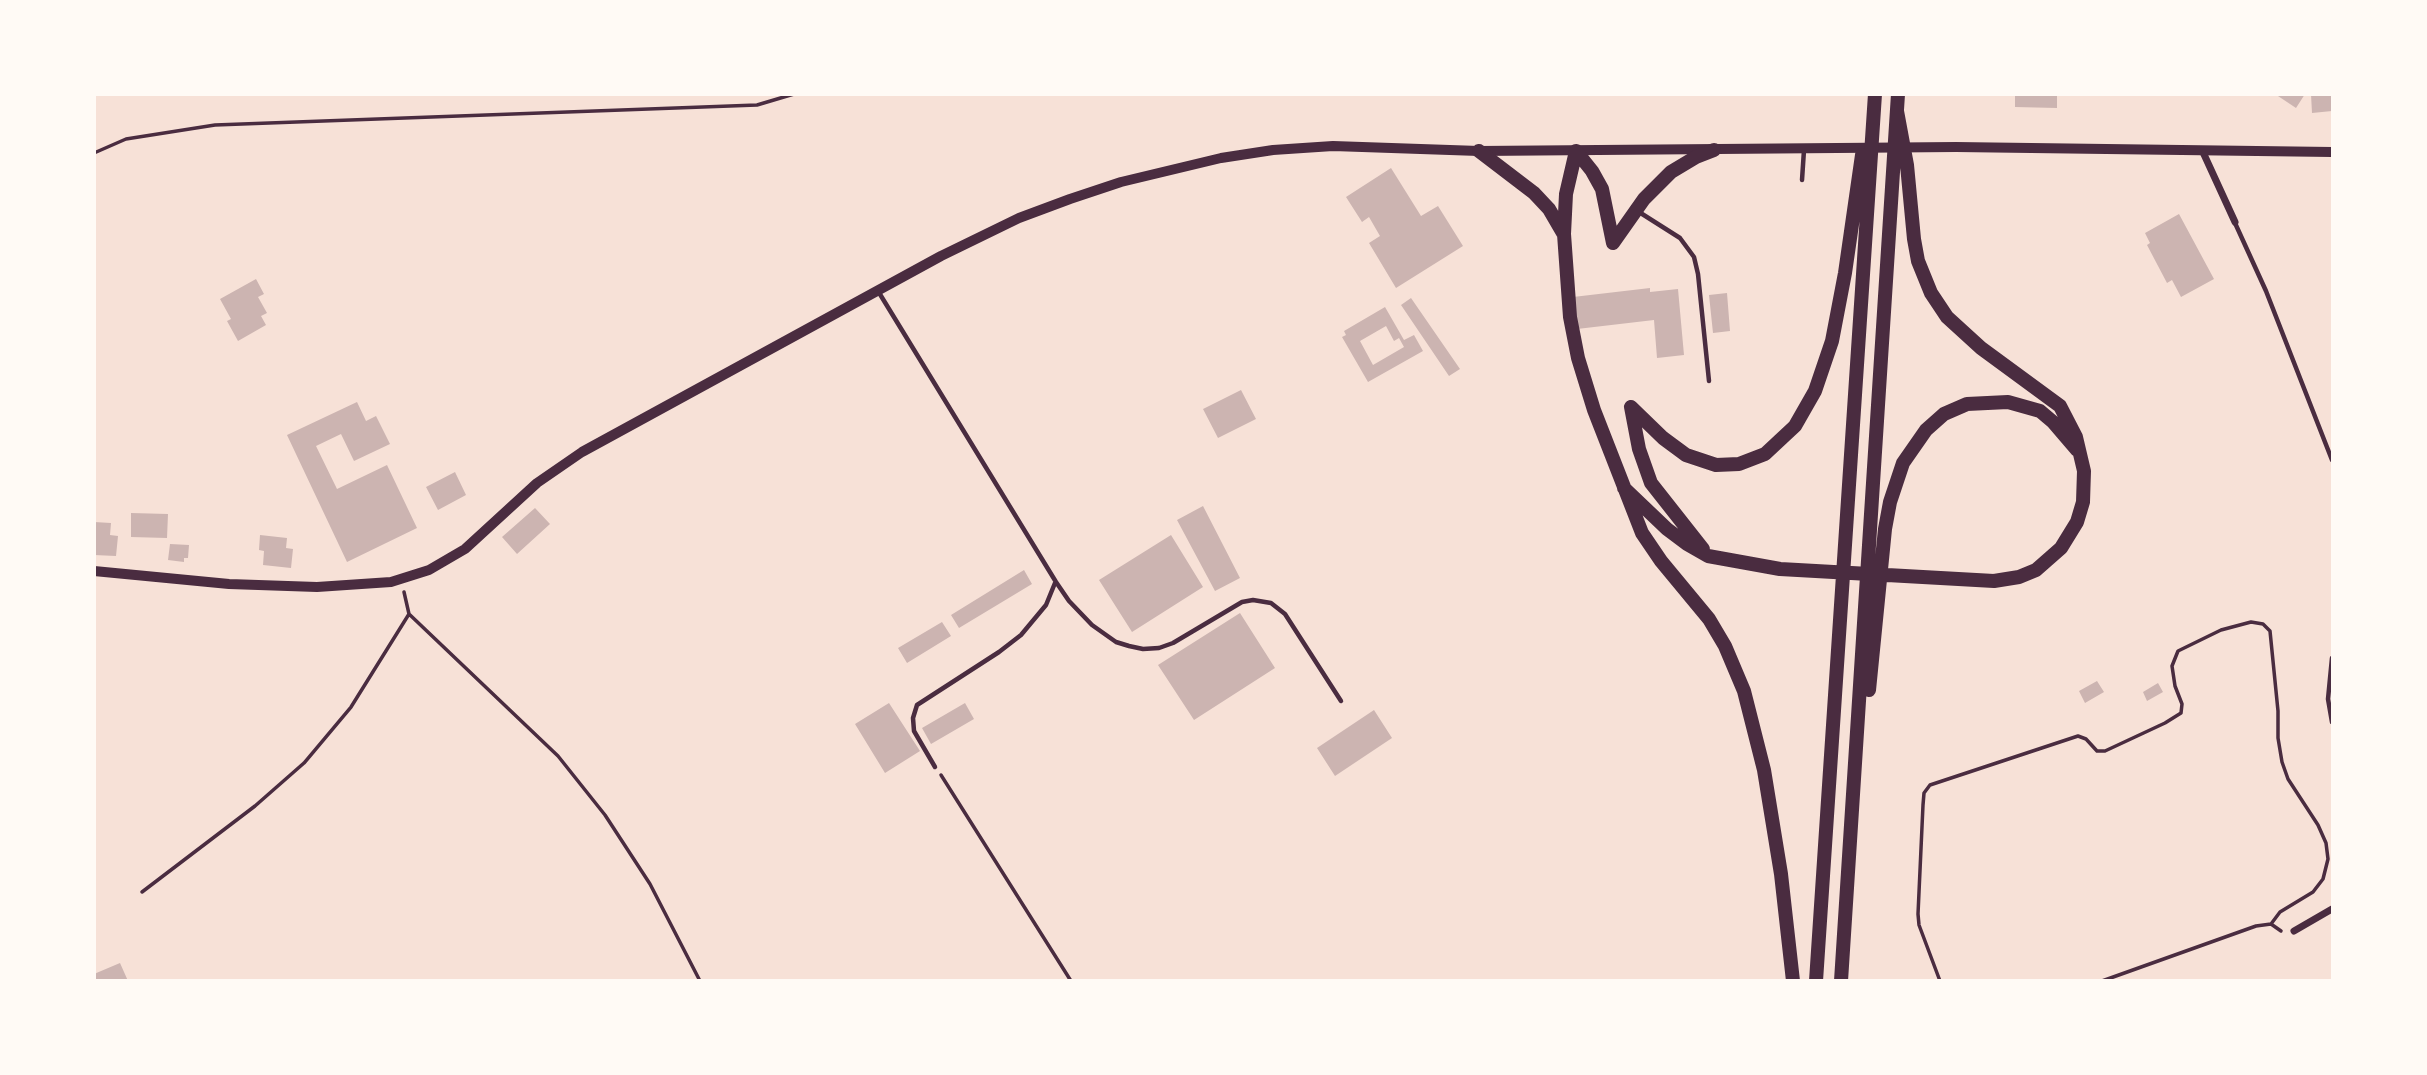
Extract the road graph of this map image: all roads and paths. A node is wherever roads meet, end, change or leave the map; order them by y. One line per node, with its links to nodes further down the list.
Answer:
1 (794, 94): 12 (path)
2 (1869, 94): 22 (highway)
3 (1875, 94): 39 (highway)
4 (1898, 94): 5 (highway)
5 (1897, 111): 19 (highway); 31 (highway)
6 (1804, 149): 7 (main road); 8 (main road); 13 (lane)
7 (2202, 149): 11 (main road); 15 (street)
8 (1714, 150): 10 (main road); 14 (highway)
9 (1479, 151): 10 (main road); 16 (highway); 17 (main road)
10 (1576, 151): 14 (highway); 16 (highway)
11 (2333, 152)
12 (94, 153)
13 (1802, 180)
14 (1636, 209): 18 (lane)
15 (2235, 222): 20 (lane)
16 (1564, 234): 21 (highway)
17 (878, 290): 24 (main road); 25 (lane)
18 (1709, 381)
19 (2081, 454): 22 (highway); 31 (highway)
20 (2333, 460)
21 (1624, 488): 22 (highway); 38 (highway)
22 (1708, 556)
23 (94, 571): 24 (main road)
24 (401, 579): 26 (path)
25 (1056, 582): 28 (lane); 30 (lane)
26 (409, 614): 32 (path); 36 (path)
27 (2333, 658): 29 (lane)
28 (1341, 701)
29 (2333, 722)
30 (935, 767): 37 (path)
31 (1848, 887): 40 (highway)
32 (142, 892)
33 (2333, 909): 35 (street)
34 (2271, 924): 35 (path); 41 (path); 42 (path)
35 (2294, 931)
36 (700, 981)
37 (1071, 981)
38 (1793, 981)
39 (1816, 981)
40 (1841, 981)
41 (1940, 981)
42 (2102, 981)

